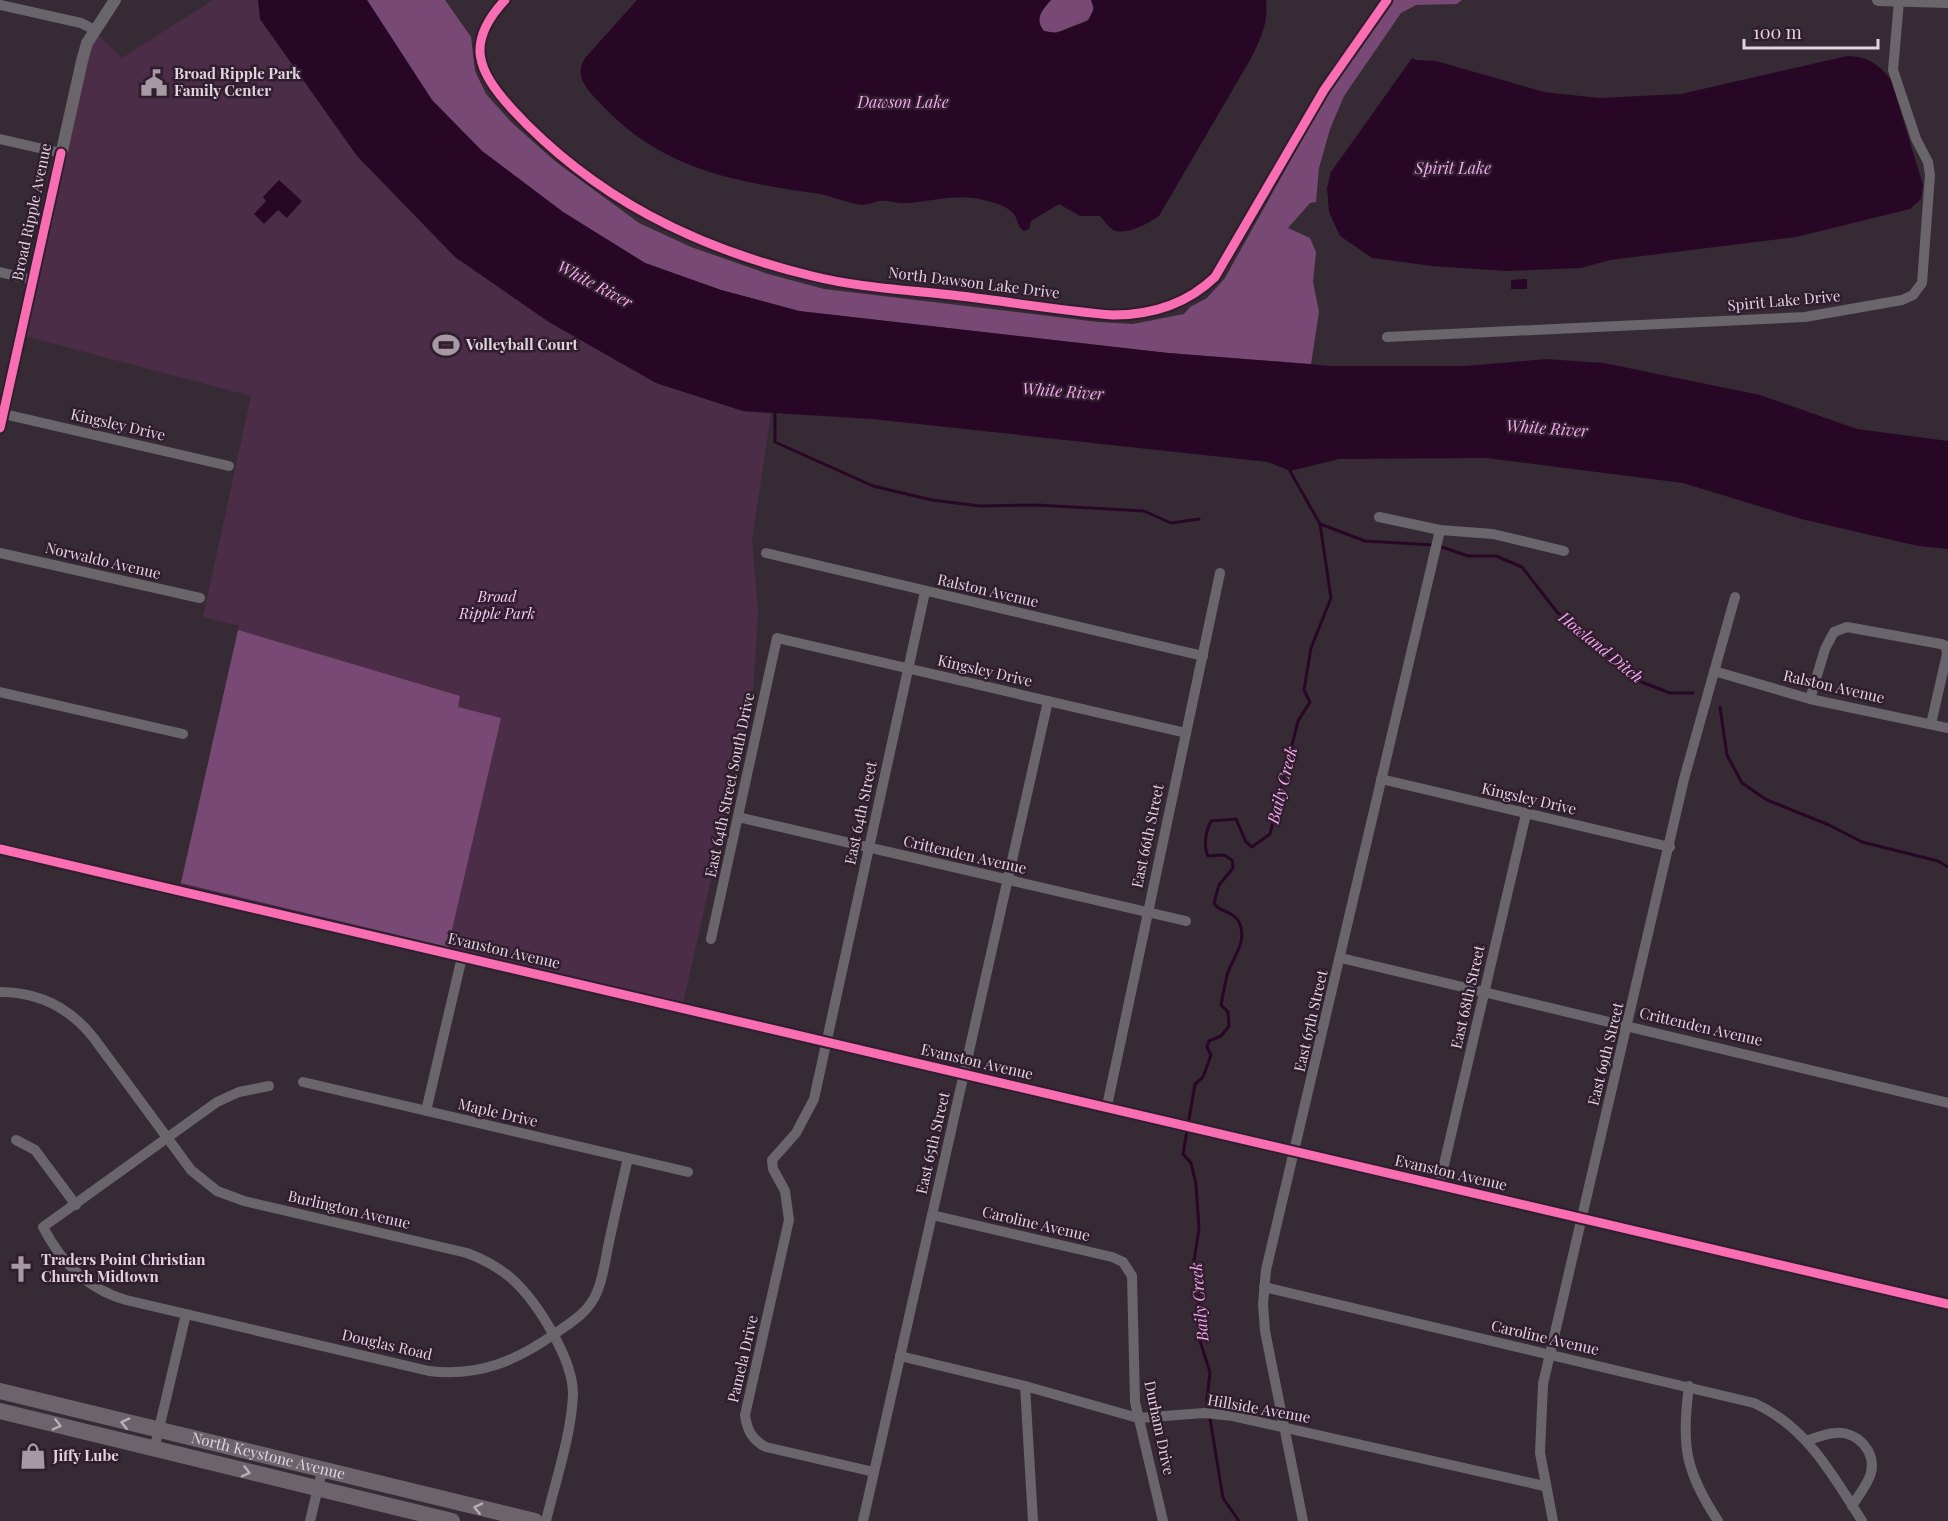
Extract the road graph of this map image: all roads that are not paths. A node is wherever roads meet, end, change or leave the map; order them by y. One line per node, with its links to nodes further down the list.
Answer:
1 (505, 0): 2 (street, North Dawson Lake Drive)
2 (1387, 0)
3 (1878, 0): 4 (street)
4 (1899, 1): 6 (street); 13 (street, Spirit Lake Drive)
5 (110, 2): 8 (street, Broad Ripple Avenue)
6 (1948, 2)
7 (0, 5): 8 (street)
8 (95, 30): 10 (street, Broad Ripple Avenue)
9 (0, 139): 10 (street)
10 (61, 153): 12 (street, Broad Ripple Avenue)
11 (0, 272): 12 (street)
12 (33, 280): 14 (street, Broad Ripple Avenue)
13 (1387, 337)
14 (2, 413): 15 (street, Broad Ripple Avenue); 16 (street, Kingsley Drive)
15 (0, 428)
16 (229, 466)
17 (1379, 517): 18 (street)
18 (1440, 530): 19 (street); 37 (street, East 67th Street)
19 (1564, 551)
20 (0, 553): 25 (street, Norwaldo Avenue)
21 (766, 553): 23 (street, Ralston Avenue)
22 (1220, 573): 27 (street, East 66th Street)
23 (926, 592): 27 (street, Ralston Avenue); 28 (street, East 64th Street)
24 (1735, 597): 29 (street, East 69th Street)
25 (200, 598)
26 (777, 638): 28 (street, Kingsley Drive); 39 (street, East 64th Street South Drive)
27 (1203, 656): 36 (street, East 66th Street)
28 (909, 669): 32 (street, Kingsley Drive); 41 (street, East 64th Street)
29 (1714, 671): 31 (street, Ralston Avenue); 40 (street, East 69th Street)
30 (0, 692): 35 (street)
31 (1810, 699): 33 (street, Ralston Avenue); 33 (street)
32 (1047, 701): 36 (street, Kingsley Drive); 43 (street, East 65th Street)
33 (1930, 724): 34 (street, Ralston Avenue)
34 (1948, 728)
35 (183, 734)
36 (1186, 734): 44 (street, East 66th Street)
37 (1381, 779): 38 (street, Kingsley Drive); 48 (street, East 67th Street)
38 (1526, 814): 40 (street, Kingsley Drive); 50 (street, East 68th Street)
39 (738, 817): 41 (street, Crittenden Avenue); 46 (street, East 64th Street South Drive)
40 (1670, 847): 51 (street, East 69th Street)
41 (869, 848): 43 (street, Crittenden Avenue); 52 (street, East 64th Street)
42 (0, 849): 47 (street, Evanston Avenue)
43 (1007, 880): 44 (street, Crittenden Avenue); 53 (street, East 65th Street)
44 (1146, 912): 45 (street, Crittenden Avenue); 57 (street, East 66th Street)
45 (1186, 921)
46 (711, 939)
47 (462, 957): 52 (street, Evanston Avenue); 58 (street)
48 (1341, 958): 50 (street, Crittenden Avenue); 61 (street, East 67th Street)
49 (0, 992): 59 (street, Burlington Avenue)
50 (1485, 992): 51 (street, Crittenden Avenue); 64 (street, East 68th Street)
51 (1628, 1025): 56 (street, Crittenden Avenue); 67 (street, East 69th Street)
52 (827, 1041): 53 (street, Evanston Avenue); 85 (street, Pamela Drive)
53 (963, 1075): 57 (street, Evanston Avenue); 66 (street, East 65th Street)
54 (303, 1082): 58 (street, Maple Drive)
55 (269, 1086): 59 (street)
56 (1948, 1101)
57 (1107, 1106): 61 (street, Evanston Avenue)
58 (426, 1111): 62 (street, Maple Drive)
59 (167, 1138): 65 (street); 72 (street, Burlington Avenue)
60 (16, 1140): 65 (street)
61 (1295, 1152): 64 (street, Evanston Avenue); 69 (street, East 67th Street)
62 (628, 1158): 63 (street, Maple Drive); 72 (street, Douglas Road)
63 (687, 1172)
64 (1439, 1186): 67 (street, Evanston Avenue)
65 (76, 1205): 71 (street, Douglas Road)
66 (932, 1215): 68 (street, Caroline Avenue); 74 (street, East 65th Street)
67 (1582, 1219): 70 (street, Evanston Avenue); 73 (street, East 69th Street)
68 (1129, 1270): 79 (street, Durham Drive)
69 (1264, 1287): 73 (street, Caroline Avenue); 80 (street, East 67th Street)
70 (1948, 1304)
71 (186, 1314): 72 (street, Douglas Road); 81 (street)
72 (552, 1336): 92 (street, Burlington Avenue)
73 (1550, 1354): 76 (street, Caroline Avenue); 86 (street, East 69th Street)
74 (900, 1356): 75 (street, Hillside Avenue); 85 (street, East 65th Street)
75 (1025, 1386): 79 (street, Hillside Avenue); 94 (street)
76 (1689, 1386): 82 (street, Caroline Avenue); 98 (street)
77 (0, 1391): 81 (main road, North Keystone Avenue, one-way to 77)
78 (0, 1411): 83 (main road, North Keystone Avenue, one-way to 83)
79 (1138, 1418): 80 (street, Hillside Avenue); 95 (street, Durham Drive)
80 (1284, 1426): 86 (street, Hillside Avenue); 96 (street, East 67th Street)
81 (158, 1431): 83 (street); 84 (main road, North Keystone Avenue)
82 (1808, 1440): 88 (street, Caroline Avenue); 88 (street)
83 (154, 1450): 87 (main road, North Keystone Avenue, one-way to 87)
84 (322, 1471): 87 (street); 91 (main road, North Keystone Avenue, one-way to 84)
85 (874, 1472): 93 (street, East 65th Street)
86 (1544, 1486): 97 (street, East 69th Street)
87 (318, 1489): 89 (street); 90 (main road, North Keystone Avenue)
88 (1852, 1506): 99 (street, Caroline Avenue)
89 (310, 1521)
90 (452, 1521)
91 (535, 1521)
92 (546, 1521)
93 (863, 1521)
94 (1033, 1521)
95 (1163, 1521)
96 (1303, 1521)
97 (1553, 1521)
98 (1718, 1521)
99 (1862, 1521)

